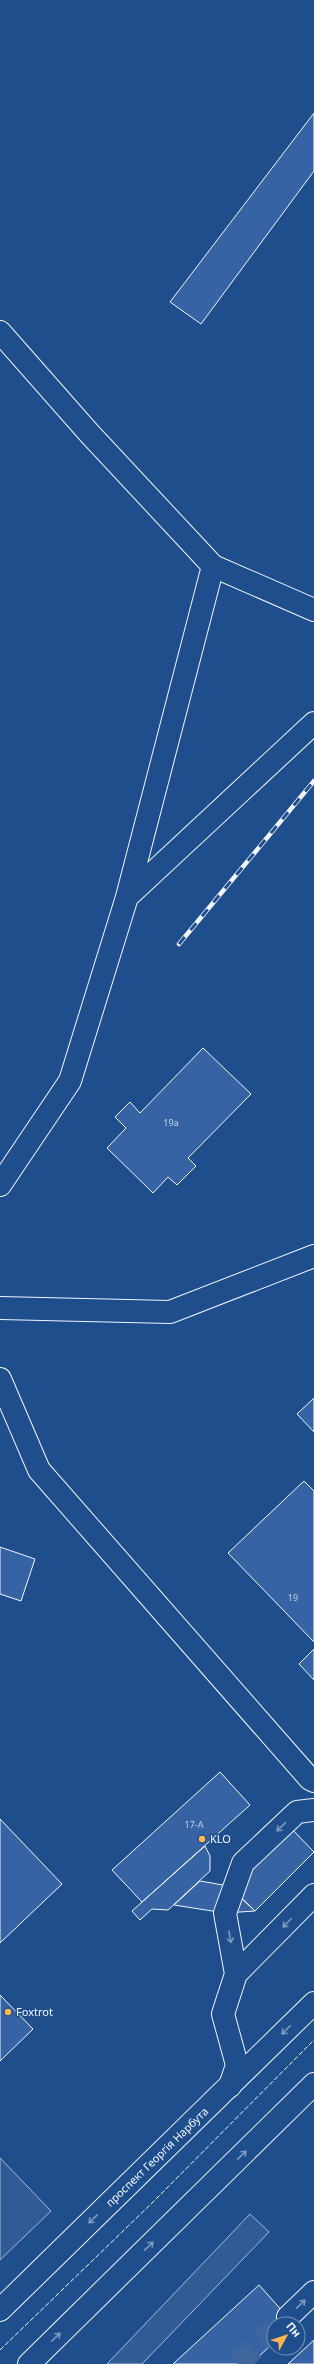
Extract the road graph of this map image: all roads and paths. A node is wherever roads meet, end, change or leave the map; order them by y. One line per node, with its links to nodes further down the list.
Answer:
1 (0, 332): 2 (main road)
2 (213, 566): 3 (main road); 5 (main road)
3 (314, 610)
4 (314, 723): 5 (main road)
5 (127, 897): 6 (main road)
6 (0, 1184)
7 (314, 1256): 8 (main road)
8 (0, 1308)
9 (0, 1378): 10 (main road)
10 (314, 1781)
11 (314, 1810): 13 (main road, one-way to 13)
12 (314, 1895): 13 (main road, one-way to 13)
13 (236, 1974): 16 (main road)
14 (314, 2003): 16 (main road, проспект Георгія Нарбута, one-way to 16)
15 (314, 2084): 20 (main road, one-way to 15)
16 (230, 2086): 18 (main road, проспект Георгія Нарбута, one-way to 18)
17 (314, 2292): 19 (main road, one-way to 17)
18 (0, 2310)
19 (289, 2316)
20 (29, 2364)

